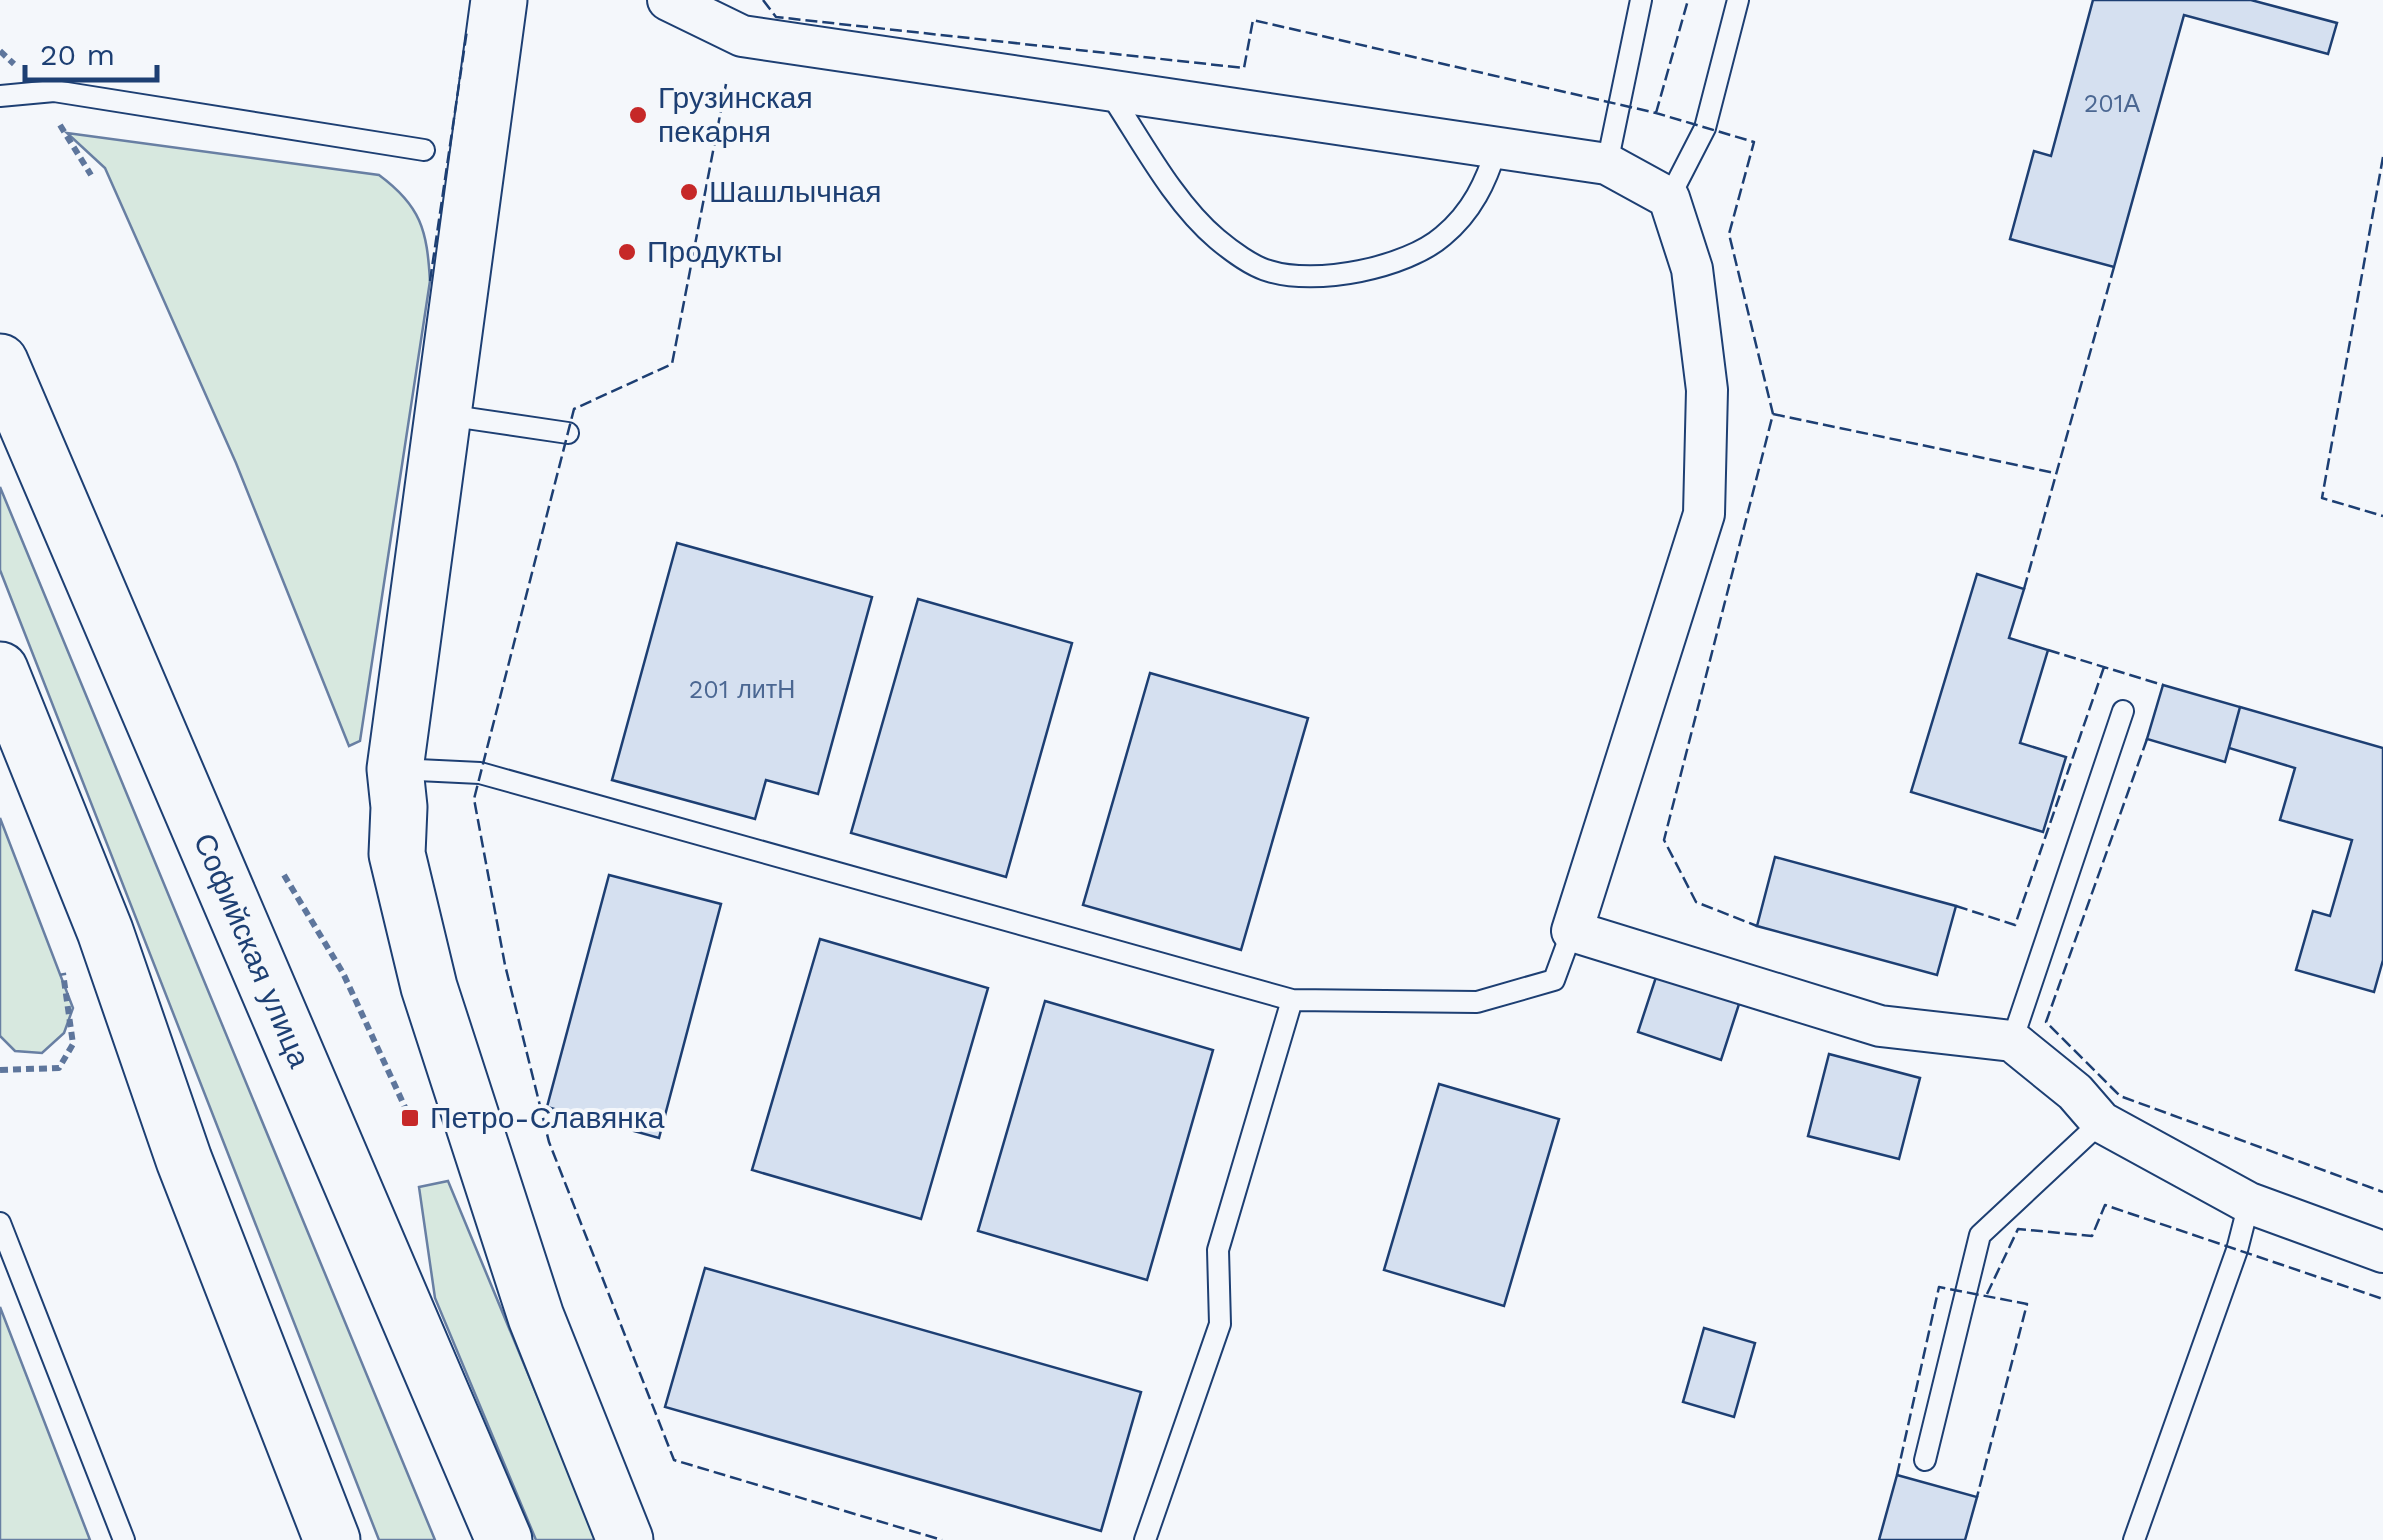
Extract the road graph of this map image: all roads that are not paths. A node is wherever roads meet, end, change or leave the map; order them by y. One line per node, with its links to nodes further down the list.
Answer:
1 (499, 0): 12 (main road)
2 (668, 0): 5 (street)
3 (1641, 0): 9 (lane)
4 (1738, 0): 10 (lane)
5 (1109, 92): 7 (street); 7 (lane)
6 (0, 96): 8 (lane)
7 (1497, 147): 9 (street)
8 (424, 150)
9 (1607, 164): 10 (street)
10 (1668, 198): 17 (street)
11 (0, 362): 27 (main road, Софийская улица)
12 (446, 415): 13 (lane); 16 (main road)
13 (568, 432)
14 (0, 670): 26 (main road)
15 (2123, 711): 19 (lane)
16 (395, 769): 18 (lane); 28 (main road)
17 (1572, 931): 18 (lane); 19 (street)
18 (1292, 1000): 29 (lane)
19 (2012, 1041): 20 (street)
20 (2102, 1122): 21 (street); 24 (lane)
21 (2249, 1203): 23 (street); 30 (lane)
22 (0, 1223): 25 (lane)
23 (2383, 1252)
24 (1925, 1460)
25 (124, 1540)
26 (332, 1540)
27 (504, 1540)
28 (625, 1540)
29 (1144, 1540)
30 (2134, 1540)

